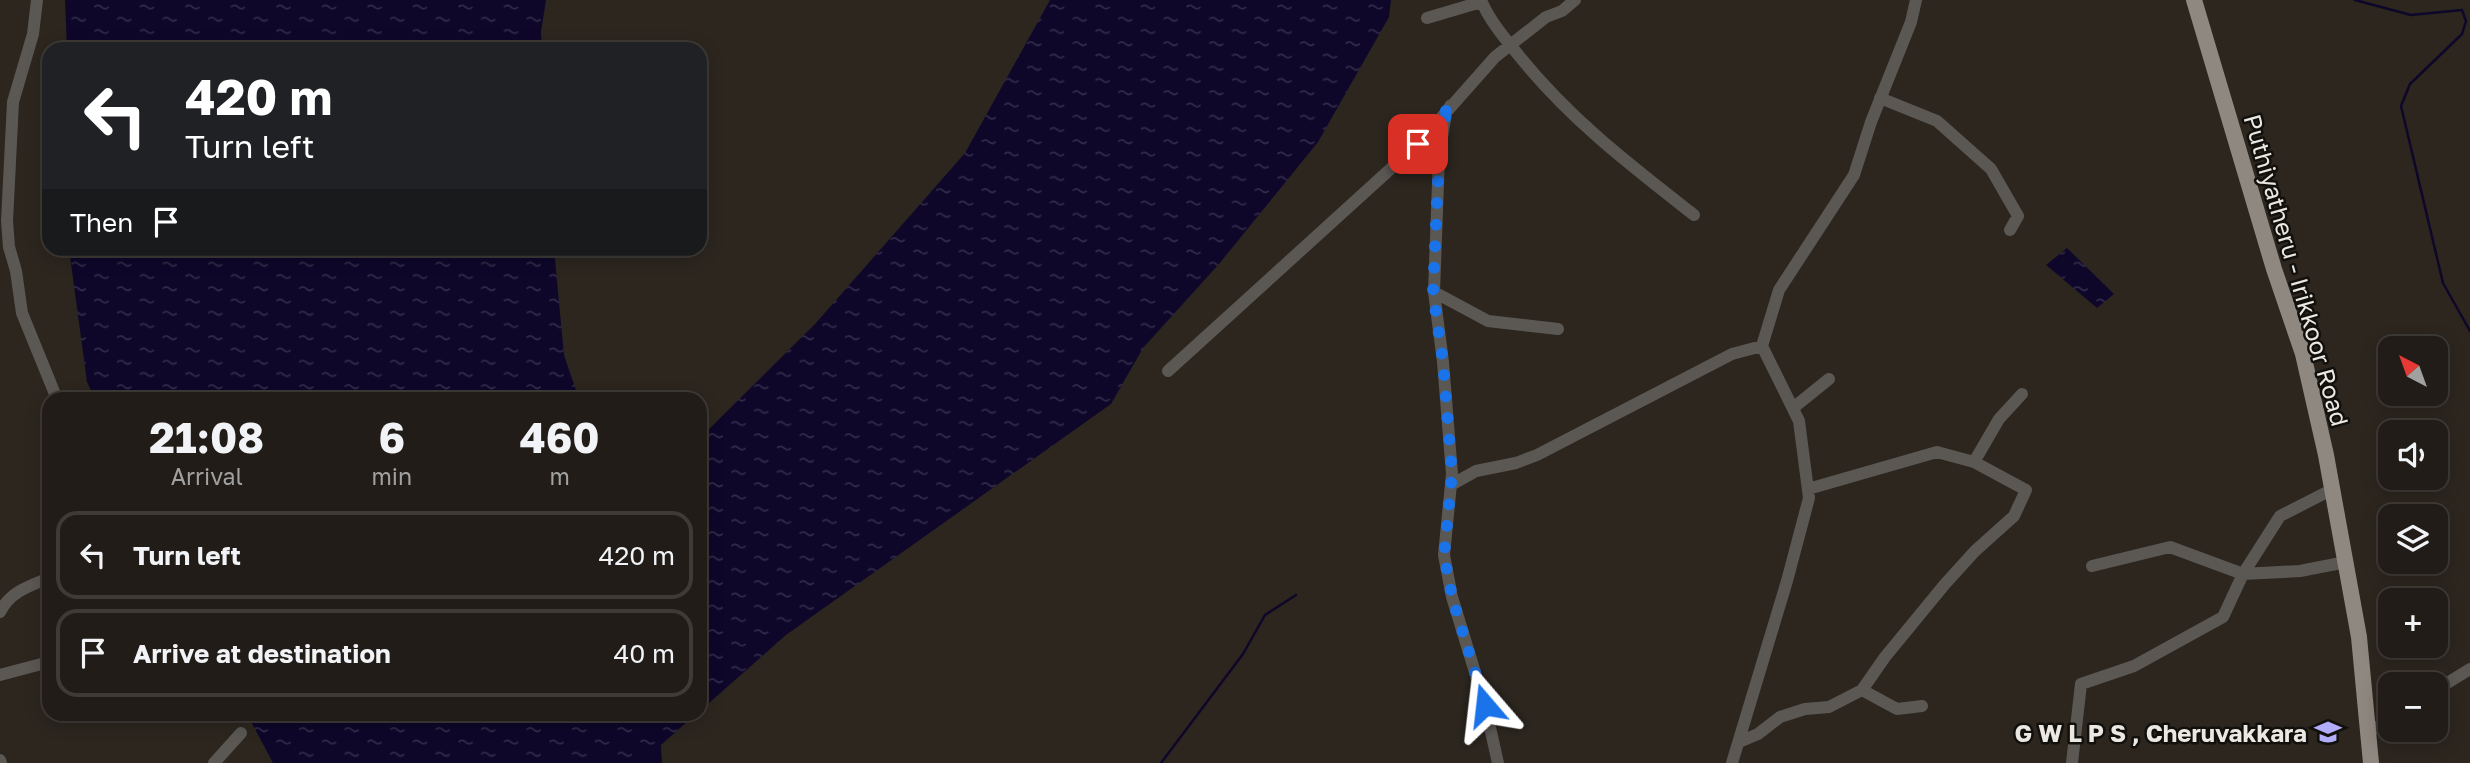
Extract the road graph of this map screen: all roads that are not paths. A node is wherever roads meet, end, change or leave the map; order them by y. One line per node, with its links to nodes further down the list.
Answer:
1 (37, 0): 17 (street)
2 (1575, 0): 7 (street)
3 (2194, 0): 23 (main road, Puthiyatheru - Irikkoor Road)
4 (1481, 1): 6 (street); 7 (street)
5 (1912, 3): 8 (street)
6 (1427, 18)
7 (1509, 44): 9 (street); 10 (street)
8 (1880, 98): 11 (street); 14 (street)
9 (1451, 105): 12 (street); 15 (street)
10 (1694, 215)
11 (2010, 230)
12 (1433, 292): 13 (street); 21 (street)
13 (1558, 329)
14 (1762, 346): 19 (street); 21 (street)
15 (1168, 371)
16 (1829, 379): 19 (street)
17 (54, 392)
18 (2022, 394): 20 (street)
19 (1793, 408): 22 (street)
20 (1974, 462): 22 (street); 33 (street)
21 (1451, 485): 40 (street)
22 (1808, 489): 38 (street)
23 (2333, 489): 24 (main road, Puthiyatheru - Irikkoor Road); 26 (street)
24 (2346, 562): 26 (street); 36 (main road, Puthiyatheru - Irikkoor Road)
25 (2092, 566): 26 (street)
26 (2243, 575): 42 (street)
27 (42, 581): 28 (street)
28 (0, 612)
29 (42, 664): 31 (street)
30 (2470, 669): 32 (street)
31 (0, 675)
32 (2448, 683)
33 (1861, 690): 34 (street); 38 (street)
34 (1922, 706)
35 (2378, 726): 36 (street)
36 (2369, 732): 43 (main road, Puthiyatheru - Irikkoor Road)
37 (241, 733): 39 (street)
38 (1739, 741): 41 (street)
39 (214, 763)
40 (1499, 763)
41 (1732, 763)
42 (2072, 763)
43 (2371, 763)

